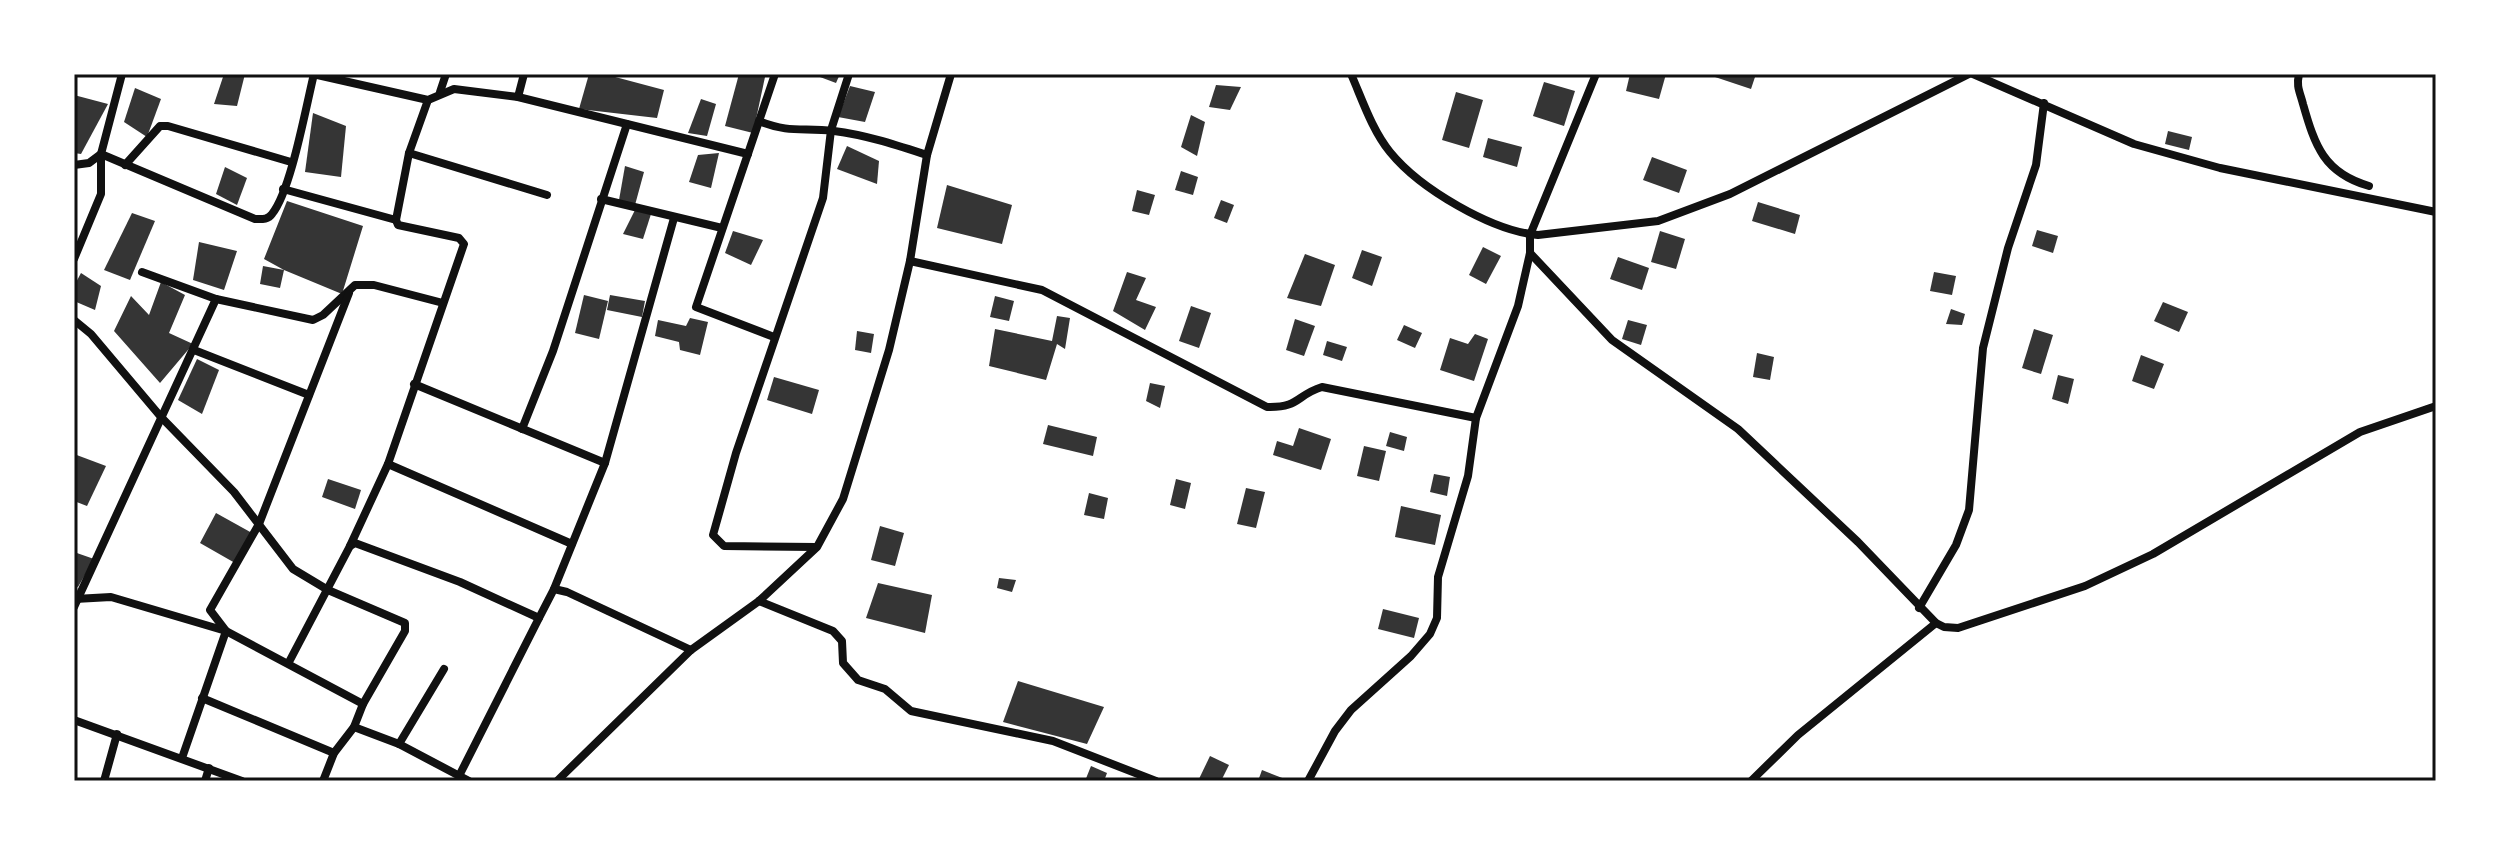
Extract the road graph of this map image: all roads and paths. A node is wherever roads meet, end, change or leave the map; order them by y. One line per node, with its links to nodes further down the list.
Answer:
1 (122, 74): 21 (street)
2 (314, 74): 12 (street); 24 (street)
3 (446, 74): 13 (street)
4 (524, 74): 14 (street)
5 (775, 74): 17 (street)
6 (849, 74): 19 (street)
7 (951, 74): 23 (street)
8 (1351, 74): 35 (street)
9 (1596, 74): 35 (street)
10 (1971, 74): 16 (street); 35 (street)
11 (2299, 74): 27 (street)
12 (349, 77): 15 (street)
13 (440, 92): 14 (street); 15 (street)
14 (518, 97): 18 (street)
15 (428, 100): 20 (street)
16 (2044, 103): 31 (street); 62 (street)
17 (759, 121): 19 (street); 22 (street)
18 (627, 124): 22 (street); 30 (street)
19 (831, 130): 23 (street); 44 (street)
20 (409, 153): 29 (street); 33 (street)
21 (101, 154): 25 (street); 26 (street); 37 (street)
22 (748, 154): 34 (street)
23 (927, 155): 38 (street)
24 (291, 162): 26 (street); 28 (street)
25 (74, 165)
26 (125, 165): 28 (street)
27 (2369, 186)
28 (283, 189): 33 (street)
29 (547, 195)
30 (601, 199): 32 (street); 51 (street)
31 (2436, 212)
32 (674, 218): 34 (street); 52 (street)
33 (396, 220): 42 (street)
34 (722, 228): 44 (street)
35 (1530, 235): 36 (street)
36 (1530, 253): 50 (street); 62 (street)
37 (74, 259)
38 (910, 261): 50 (street); 57 (street)
39 (142, 272): 41 (street)
40 (351, 288): 41 (street); 42 (street); 47 (street)
41 (216, 299): 45 (street)
42 (443, 303): 46 (street)
43 (74, 320): 49 (street)
44 (774, 337): 57 (street)
45 (194, 350): 47 (street); 49 (street)
46 (414, 384): 51 (street); 53 (street)
47 (309, 395): 54 (street)
48 (2436, 406): 64 (street)
49 (161, 417): 54 (street); 61 (street)
50 (1476, 418): 86 (street)
51 (522, 429): 52 (street)
52 (605, 463): 55 (street)
53 (388, 464): 55 (street); 56 (street)
54 (259, 524): 59 (street); 65 (street)
55 (572, 544): 58 (street)
56 (350, 546): 59 (street); 63 (street)
57 (817, 547): 60 (street)
58 (554, 589): 63 (street); 66 (street)
59 (328, 590): 67 (street); 70 (street)
60 (759, 601): 66 (street); 85 (street)
61 (75, 602): 65 (street)
62 (1919, 608): 64 (street)
63 (539, 618): 78 (street)
64 (1936, 623): 87 (street)
65 (226, 631): 67 (street); 69 (street)
66 (691, 650): 84 (street)
67 (289, 662): 70 (street)
68 (444, 669): 74 (street)
69 (202, 698): 75 (street); 76 (street)
70 (363, 704): 72 (street)
71 (74, 720): 73 (street)
72 (354, 727): 74 (street); 75 (street)
73 (117, 734): 76 (street); 79 (street)
74 (399, 744): 78 (street)
75 (334, 753): 82 (street)
76 (182, 758): 77 (street)
77 (209, 768): 80 (street); 81 (street)
78 (459, 776): 83 (street)
79 (104, 781)
80 (205, 781)
81 (242, 781)
82 (323, 781)
83 (469, 781)
84 (557, 781)
85 (1156, 781)
86 (1308, 781)
87 (1751, 781)

